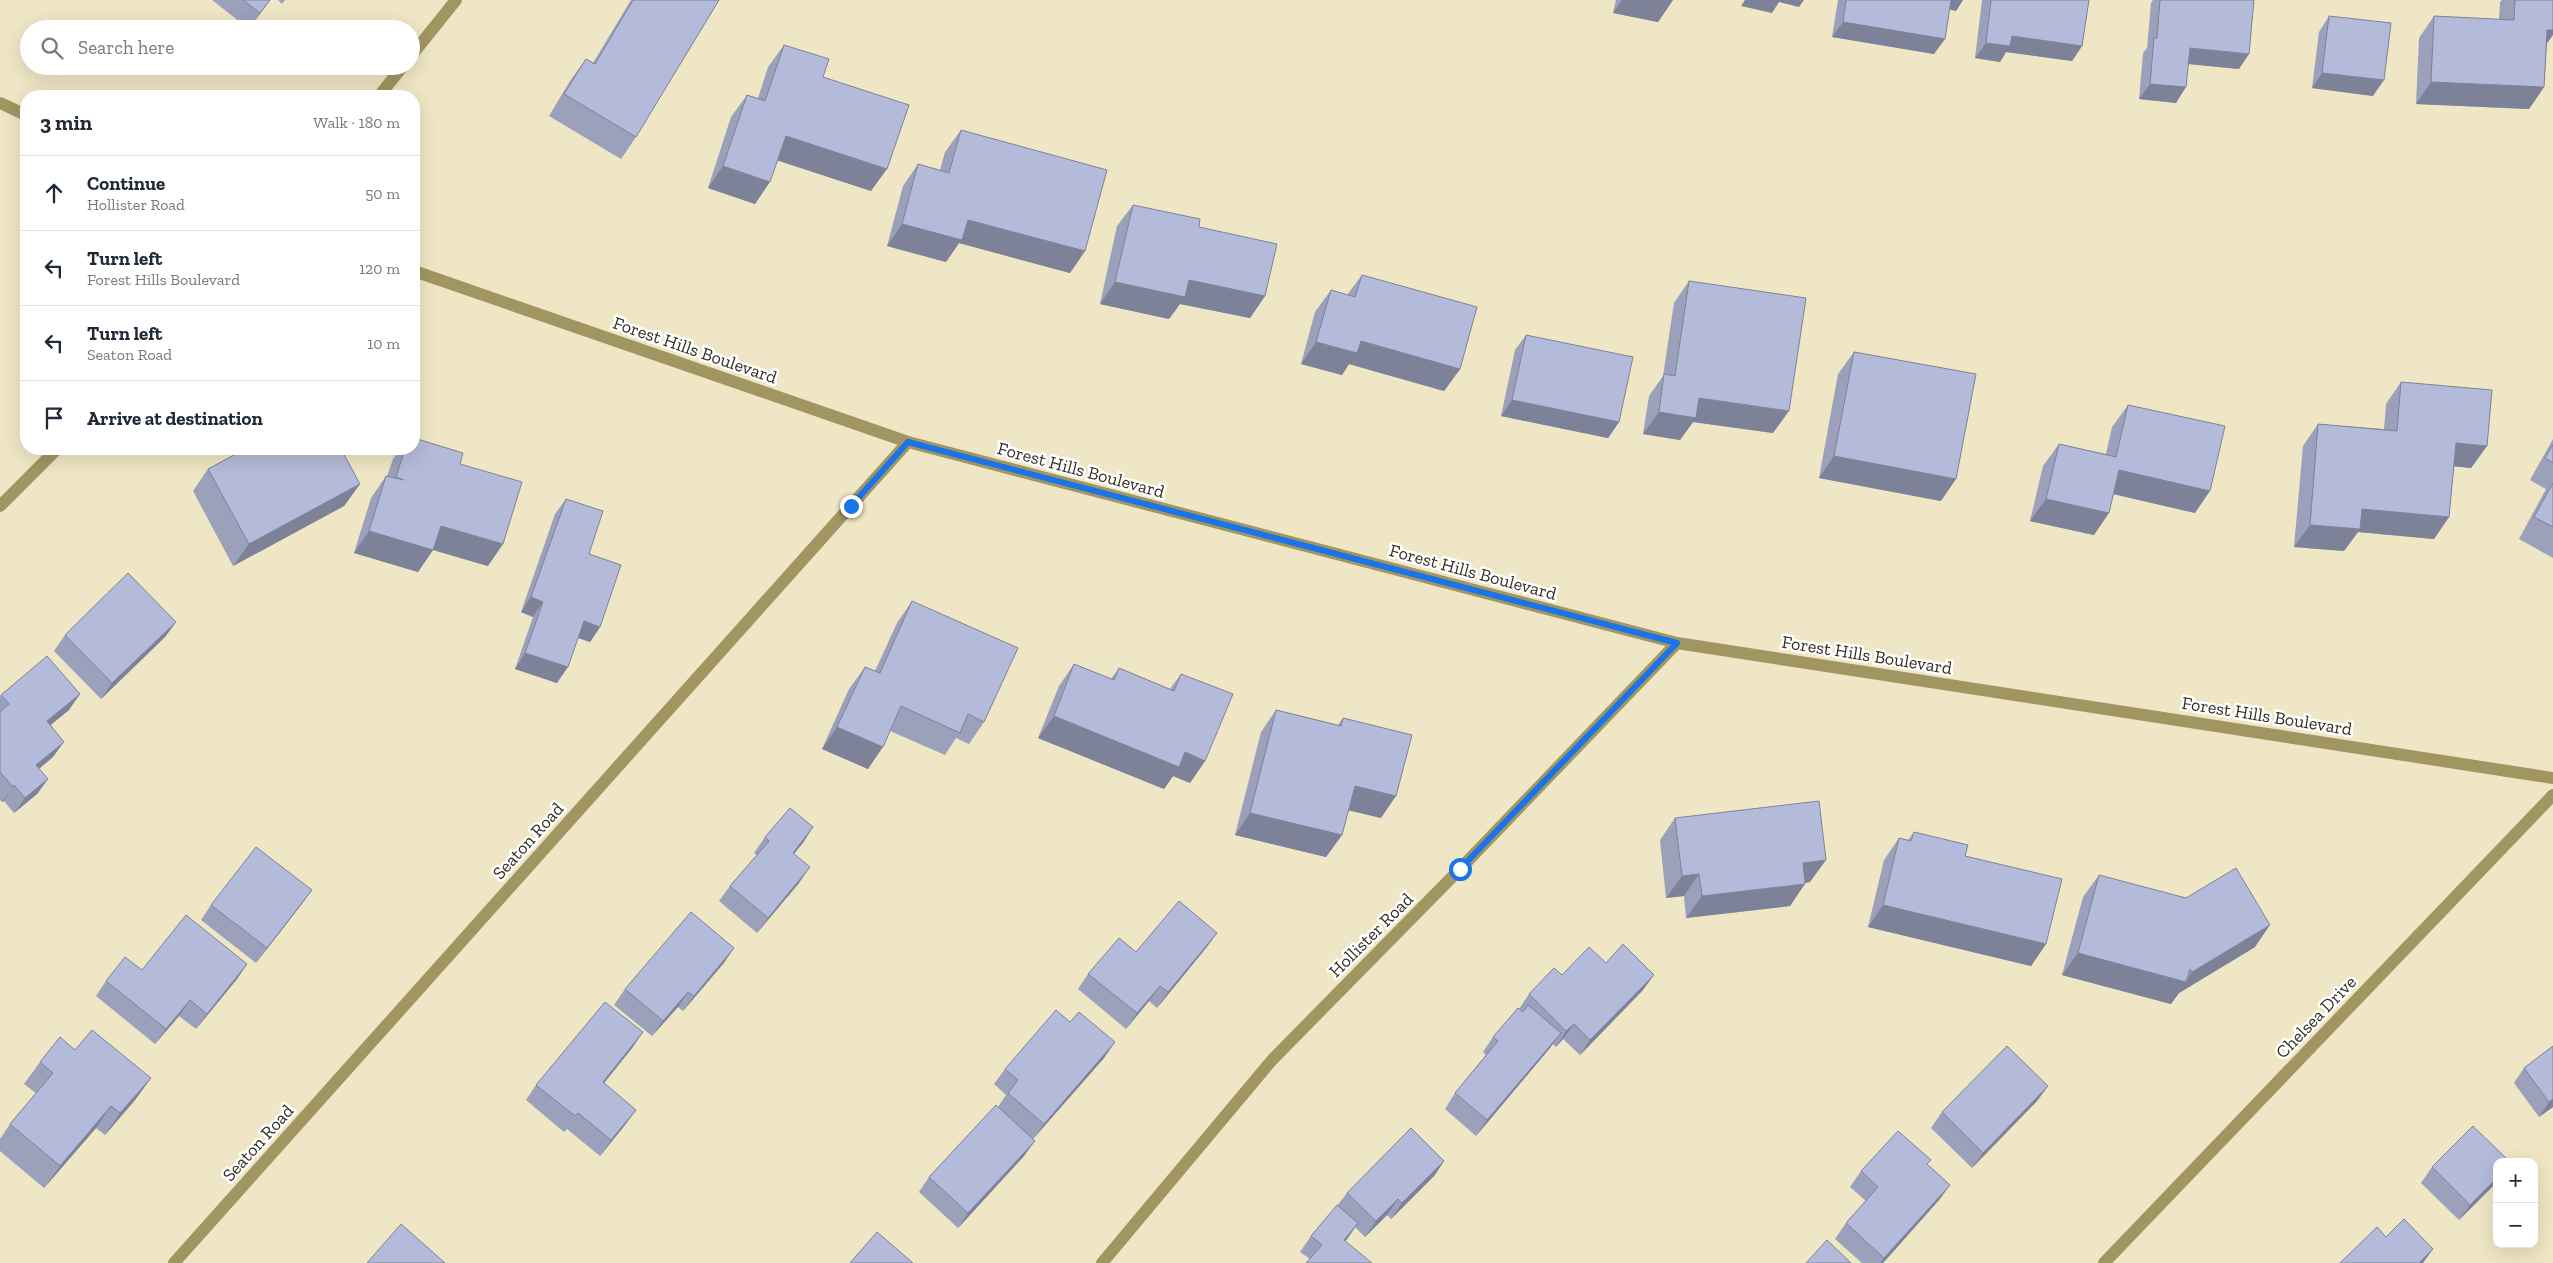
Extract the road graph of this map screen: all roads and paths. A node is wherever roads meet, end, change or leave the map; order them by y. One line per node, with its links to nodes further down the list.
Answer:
1 (456, 0): 2 (street)
2 (420, 45)
3 (396, 75): 4 (street)
4 (384, 90)
5 (0, 103): 6 (street)
6 (20, 112)
7 (420, 274): 8 (street, Forest Hills Boulevard)
8 (908, 442): 11 (street, Forest Hills Boulevard); 14 (street, Seaton Road)
9 (51, 455): 10 (street)
10 (0, 506)
11 (1677, 643): 12 (street, Forest Hills Boulevard); 15 (street, Hollister Road)
12 (2553, 778)
13 (2553, 795): 16 (street, Chelsea Drive)
14 (174, 1263)
15 (1102, 1263)
16 (2104, 1263)

